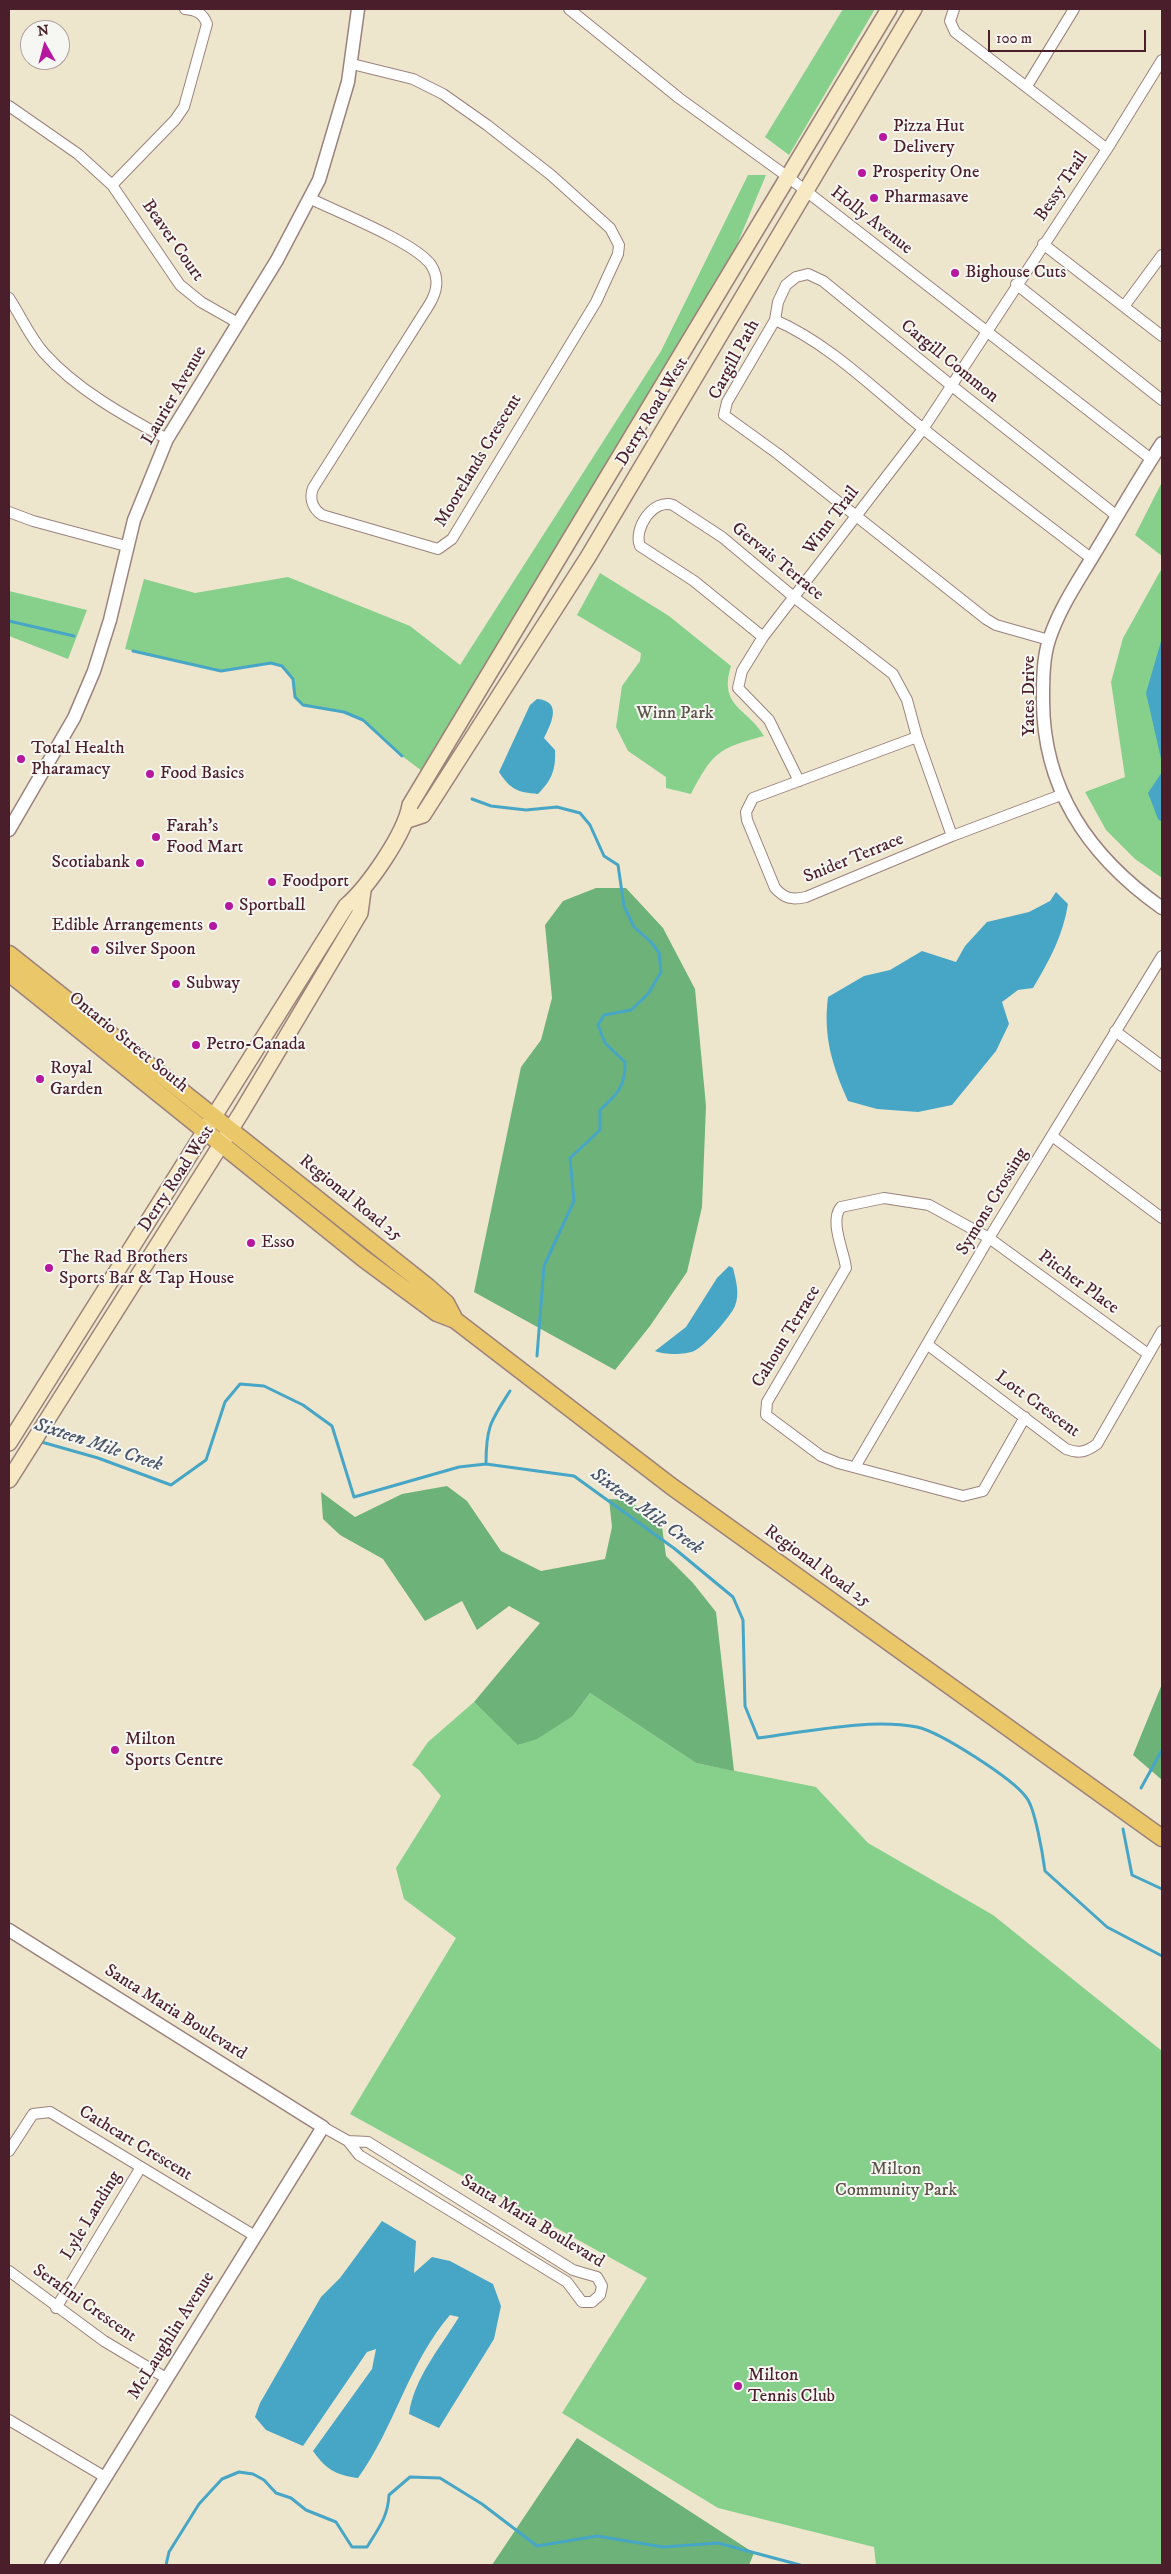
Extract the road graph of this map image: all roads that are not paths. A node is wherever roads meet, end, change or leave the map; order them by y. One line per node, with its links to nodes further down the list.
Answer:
1 (185, 9): 14 (street)
2 (358, 9): 9 (street, Laurier Avenue)
3 (569, 9): 13 (street, Holly Avenue)
4 (889, 9): 13 (main road, Derry Road West)
5 (914, 9): 15 (main road, Derry Road West)
6 (954, 9): 10 (street)
7 (1074, 9): 10 (street)
8 (1162, 60): 12 (street, Bessy Trail)
9 (352, 64): 16 (street, Laurier Avenue); 16 (street, Moorelands Crescent)
10 (1027, 86): 12 (street)
11 (9, 106): 14 (street, Beaver Court)
12 (1107, 149): 17 (street, Bessy Trail)
13 (788, 177): 15 (street, Holly Avenue); 43 (main road, Derry Road West)
14 (112, 185): 23 (street, Beaver Court)
15 (807, 191): 24 (street, Holly Avenue); 43 (main road, Derry Road West)
16 (311, 199): 23 (street, Laurier Avenue)
17 (1043, 244): 19 (street, Bessy Trail); 21 (street)
18 (1162, 255): 21 (street)
19 (1016, 284): 24 (street, Bessy Trail); 27 (street)
20 (9, 298): 29 (street)
21 (1125, 305): 25 (street)
22 (775, 320): 26 (street, Cargill Common); 28 (street, Cargill Path); 34 (street, Cargill Path)
23 (238, 323): 29 (street, Laurier Avenue)
24 (986, 330): 26 (street, Winn Trail); 31 (street, Holly Avenue)
25 (1162, 336)
26 (952, 386): 28 (street, Winn Trail); 33 (street, Cargill Common)
27 (1162, 400)
28 (922, 428): 34 (street, Winn Trail); 36 (street, Cargill Path)
29 (167, 439): 35 (street, Laurier Avenue)
30 (1162, 443): 31 (street, Yates Drive)
31 (1151, 459): 33 (street, Yates Drive)
32 (9, 512): 35 (street)
33 (1118, 516): 36 (street, Yates Drive)
34 (855, 517): 37 (street, Winn Trail); 39 (street, Cargill Path)
35 (126, 546): 44 (street, Laurier Avenue)
36 (1092, 559): 39 (street, Yates Drive)
37 (795, 598): 38 (street, Winn Trail); 38 (street, Gervais Terrace); 40 (street, Gervais Terrace)
38 (763, 637): 41 (street, Winn Trail)
39 (1049, 640): 42 (street, Yates Drive)
40 (917, 736): 41 (street, Snider Terrace); 45 (street, Gervais Terrace)
41 (799, 780): 45 (street, Snider Terrace)
42 (1061, 795): 45 (street, Snider Terrace); 47 (street, Yates Drive)
43 (408, 820): 46 (main road, Derry Road West)
44 (9, 830)
45 (952, 836)
46 (363, 891): 53 (main road, Derry Road West); 54 (main road, Derry Road West)
47 (1162, 908)
48 (9, 954): 53 (main road, Ontario Street South)
49 (1162, 956): 51 (street, Symons Crossing)
50 (9, 973): 55 (main road, Ontario Street South)
51 (1115, 1031): 52 (street); 56 (street, Symons Crossing)
52 (1162, 1066)
53 (214, 1116): 54 (main road, Regional Road 25); 55 (main road, Derry Road West)
54 (231, 1130): 57 (main road, Derry Road West); 60 (main road, Regional Road 25)
55 (204, 1131): 57 (main road, Ontario Street South); 65 (main road, Derry Road West)
56 (1052, 1136): 58 (street); 59 (street, Symons Crossing)
57 (221, 1145): 60 (main road, Regional Road 25); 67 (main road, Derry Road West)
58 (1162, 1218)
59 (989, 1238): 62 (street, Symons Crossing); 63 (street, Pitcher Place); 66 (street, Cahoun Terrace)
60 (455, 1320): 68 (main road, Regional Road 25)
61 (1162, 1330): 63 (street, Lott Crescent)
62 (928, 1344): 64 (street, Lott Crescent); 66 (street, Symons Crossing)
63 (1148, 1354): 64 (street, Lott Crescent)
64 (1026, 1417): 66 (street, Cahoun Terrace)
65 (9, 1443)
66 (854, 1467)
67 (11, 1477)
68 (1162, 1838)
69 (9, 1930): 70 (street, Santa Maria Boulevard)
70 (324, 2127): 71 (street, Santa Maria Boulevard); 74 (street, McLaughlin Avenue)
71 (348, 2141): 71 (street, Santa Maria Boulevard)
72 (9, 2151): 73 (street, Cathcart Crescent)
73 (141, 2167): 74 (street, Cathcart Crescent); 76 (street, Lyle Landing)
74 (256, 2236): 77 (street, McLaughlin Avenue)
75 (9, 2272): 76 (street, Serafini Crescent)
76 (56, 2308): 77 (street, Serafini Crescent)
77 (166, 2378): 79 (street, McLaughlin Avenue)
78 (9, 2420): 79 (street)
79 (105, 2477): 80 (street, McLaughlin Avenue)
80 (51, 2565)

